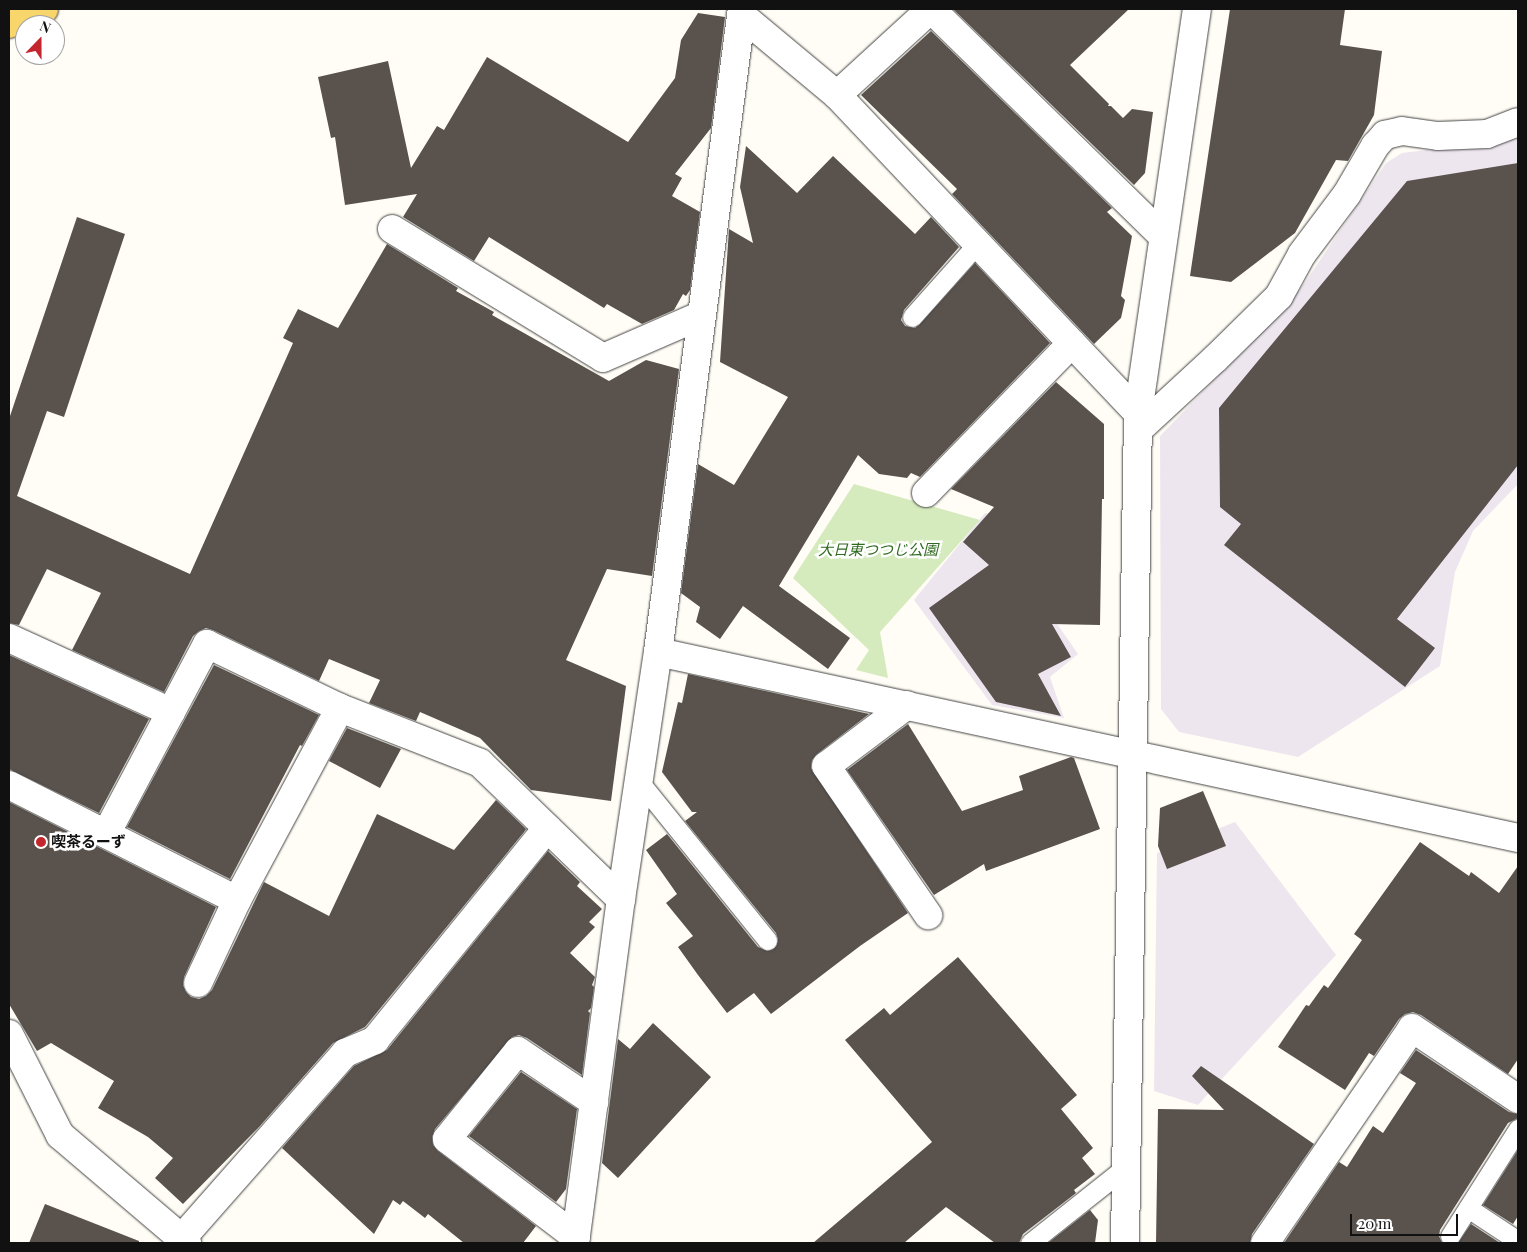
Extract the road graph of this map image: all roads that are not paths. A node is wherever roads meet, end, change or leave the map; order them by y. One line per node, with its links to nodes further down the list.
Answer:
1 (44, 9): 4 (main road)
2 (1197, 9): 8 (street)
3 (738, 11): 5 (street); 10 (street)
4 (9, 24)
5 (837, 95): 8 (street); 9 (street)
6 (1518, 122): 13 (street)
7 (392, 229): 10 (street)
8 (1163, 236): 13 (street)
9 (978, 243): 11 (lane); 12 (street)
10 (702, 315): 16 (street)
11 (912, 317)
12 (1072, 343): 13 (street); 14 (street)
13 (1138, 421): 20 (street)
14 (926, 493)
15 (9, 638): 19 (street)
16 (658, 652): 17 (street); 21 (street)
17 (906, 705): 20 (street); 28 (street)
18 (340, 708): 19 (street); 23 (street); 27 (street)
19 (171, 712): 24 (street)
20 (1134, 754): 25 (street); 35 (street)
21 (638, 780): 26 (street); 29 (lane)
22 (9, 785): 24 (street)
23 (547, 828): 26 (street); 38 (street)
24 (106, 834): 27 (street)
25 (1518, 838)
26 (621, 899): 33 (street)
27 (237, 900): 30 (street)
28 (928, 915)
29 (767, 940)
30 (198, 983)
31 (9, 1034): 38 (street)
32 (1518, 1099): 43 (street)
33 (594, 1102): 39 (street); 39 (street)
34 (1518, 1129): 36 (lane)
35 (1126, 1168): 41 (lane); 42 (street)
36 (1468, 1208): 37 (lane); 40 (lane)
37 (1450, 1236)
38 (184, 1240)
39 (575, 1240)
40 (1518, 1241)
41 (1030, 1243)
42 (1125, 1243)
43 (1265, 1243)

